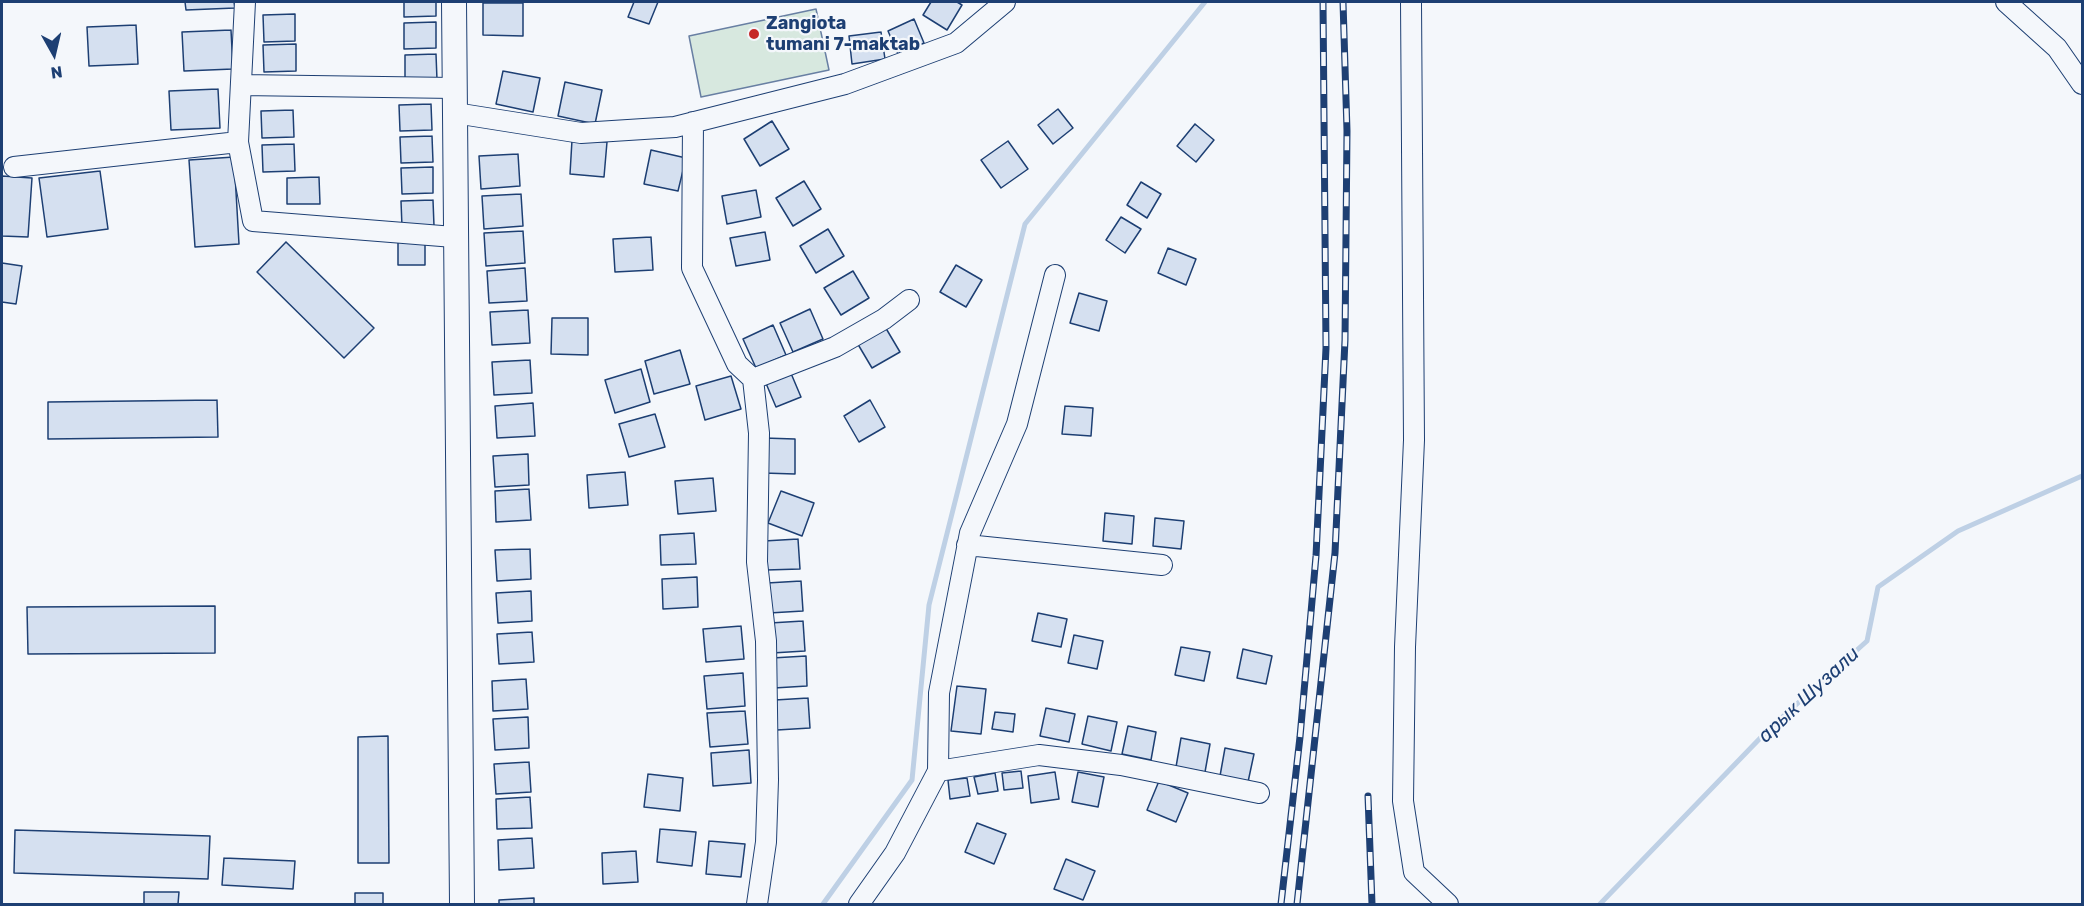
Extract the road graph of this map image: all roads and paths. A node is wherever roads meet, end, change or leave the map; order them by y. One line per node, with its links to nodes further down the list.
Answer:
1 (245, 2): 6 (street)
2 (454, 2): 8 (main road)
3 (1005, 2): 10 (street)
4 (1411, 2): 24 (street)
5 (2006, 2): 7 (street)
6 (241, 84): 8 (street); 11 (street)
7 (2082, 84)
8 (454, 88): 9 (main road)
9 (455, 113): 10 (street); 13 (main road)
10 (693, 122): 16 (street)
11 (238, 142): 12 (street); 13 (street)
12 (14, 167)
13 (454, 237): 21 (main road)
14 (1054, 275): 17 (street)
15 (909, 300): 16 (street)
16 (753, 379): 22 (street)
17 (967, 545): 18 (street); 19 (street)
18 (1162, 565)
19 (938, 771): 20 (street); 23 (street)
20 (1259, 793)
21 (462, 904)
22 (757, 904)
23 (859, 904)
24 (1448, 904)

